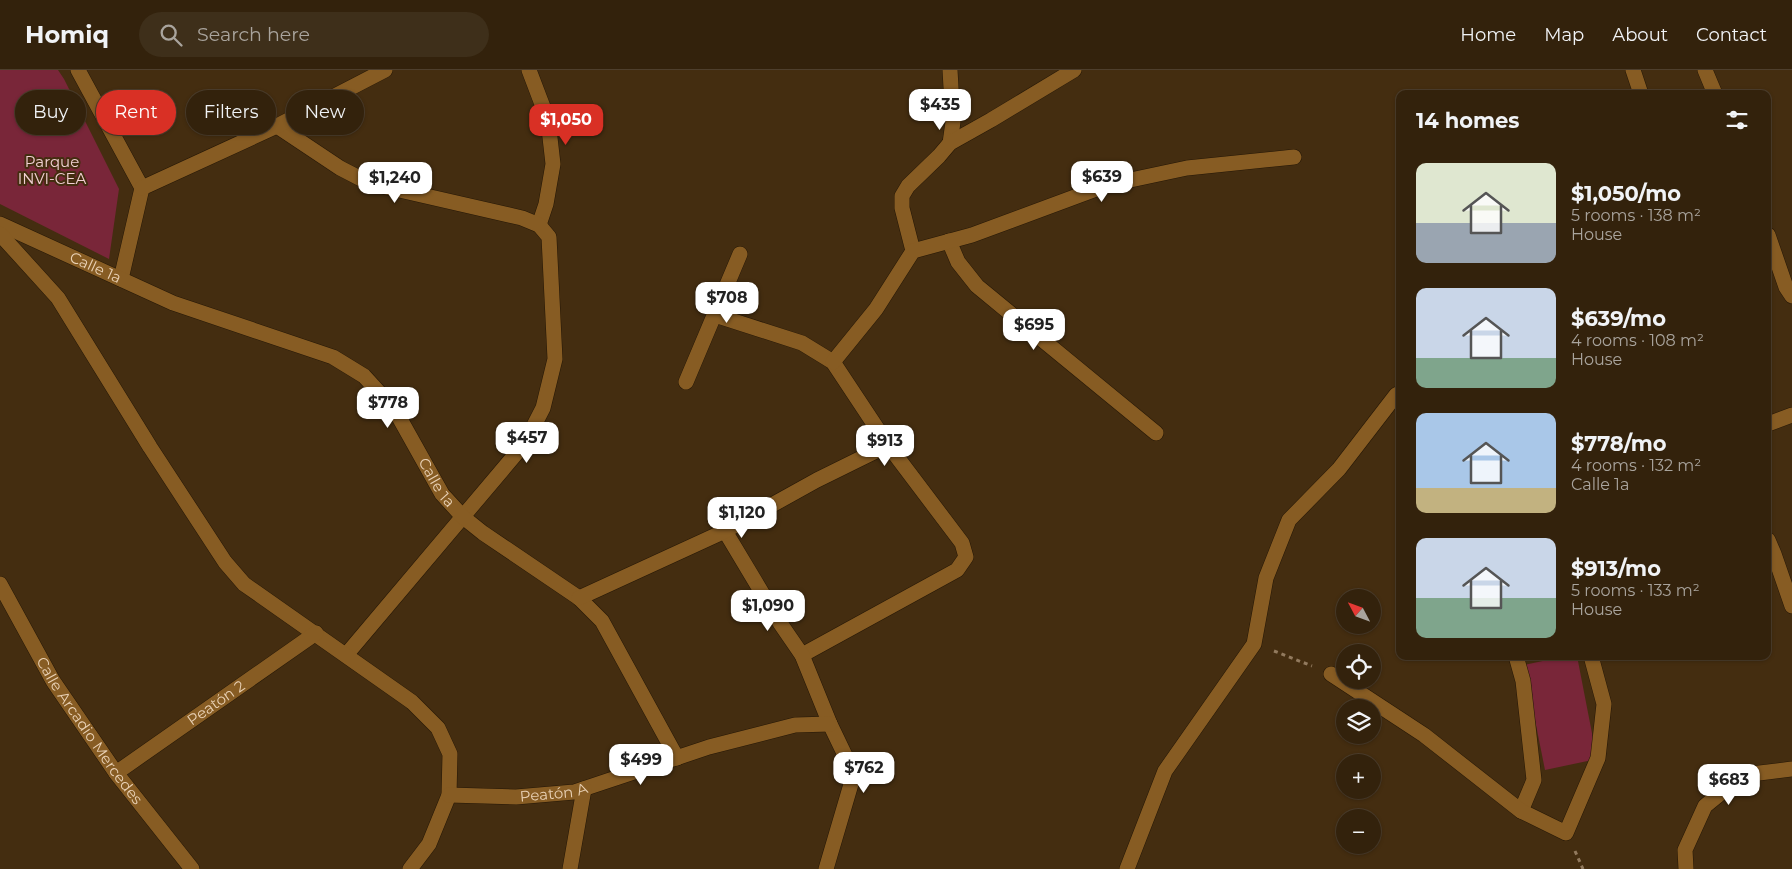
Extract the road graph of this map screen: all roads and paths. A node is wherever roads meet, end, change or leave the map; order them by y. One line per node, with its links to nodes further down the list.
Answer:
1 (78, 70): 13 (street)
2 (385, 70): 10 (street)
3 (529, 70): 15 (street)
4 (950, 70): 11 (street)
5 (1074, 70): 11 (street)
6 (1633, 70): 8 (street)
7 (1705, 70): 9 (street)
8 (1640, 90)
9 (1713, 90)
10 (277, 126): 13 (street); 15 (street)
11 (950, 143): 19 (street)
12 (1294, 157): 17 (street)
13 (142, 188): 21 (street)
14 (0, 224): 21 (street, Calle 1a)
15 (539, 225): 31 (street)
16 (0, 234): 37 (street)
17 (949, 241): 19 (street); 29 (street)
18 (1771, 244): 22 (street)
19 (913, 251): 24 (street)
20 (740, 254): 23 (street)
21 (121, 280): 31 (street, Calle 1a)
22 (1792, 296)
23 (715, 314): 24 (street); 25 (street)
24 (833, 362): 30 (street)
25 (686, 382)
26 (1396, 395): 38 (street)
27 (1792, 415): 28 (street)
28 (1771, 423)
29 (1156, 433)
30 (888, 446): 32 (street); 40 (street)
31 (463, 517): 35 (street, Calle 1a); 39 (street)
32 (725, 531): 35 (street); 40 (street)
33 (1771, 547): 36 (street)
34 (0, 584): 47 (street, Calle Arcadio Mercedes)
35 (579, 598): 45 (street, Calle 1a)
36 (1792, 606)
37 (316, 633): 39 (street); 47 (street, Peatón 2)
38 (1254, 644): 43 (path); 55 (street)
39 (346, 655): 49 (street)
40 (802, 655): 44 (street)
41 (1517, 660): 50 (street)
42 (1592, 660): 50 (street)
43 (1331, 674): 50 (street)
44 (830, 724): 45 (street, Peatón A); 54 (street)
45 (677, 758): 48 (street, Peatón A)
46 (1792, 769): 56 (street)
47 (116, 773): 51 (street, Calle Arcadio Mercedes)
48 (584, 788): 49 (street, Peatón A); 53 (street)
49 (449, 796): 52 (street)
50 (1521, 811)
51 (192, 869)
52 (410, 869)
53 (570, 869)
54 (826, 869)
55 (1127, 869)
56 (1686, 869)

